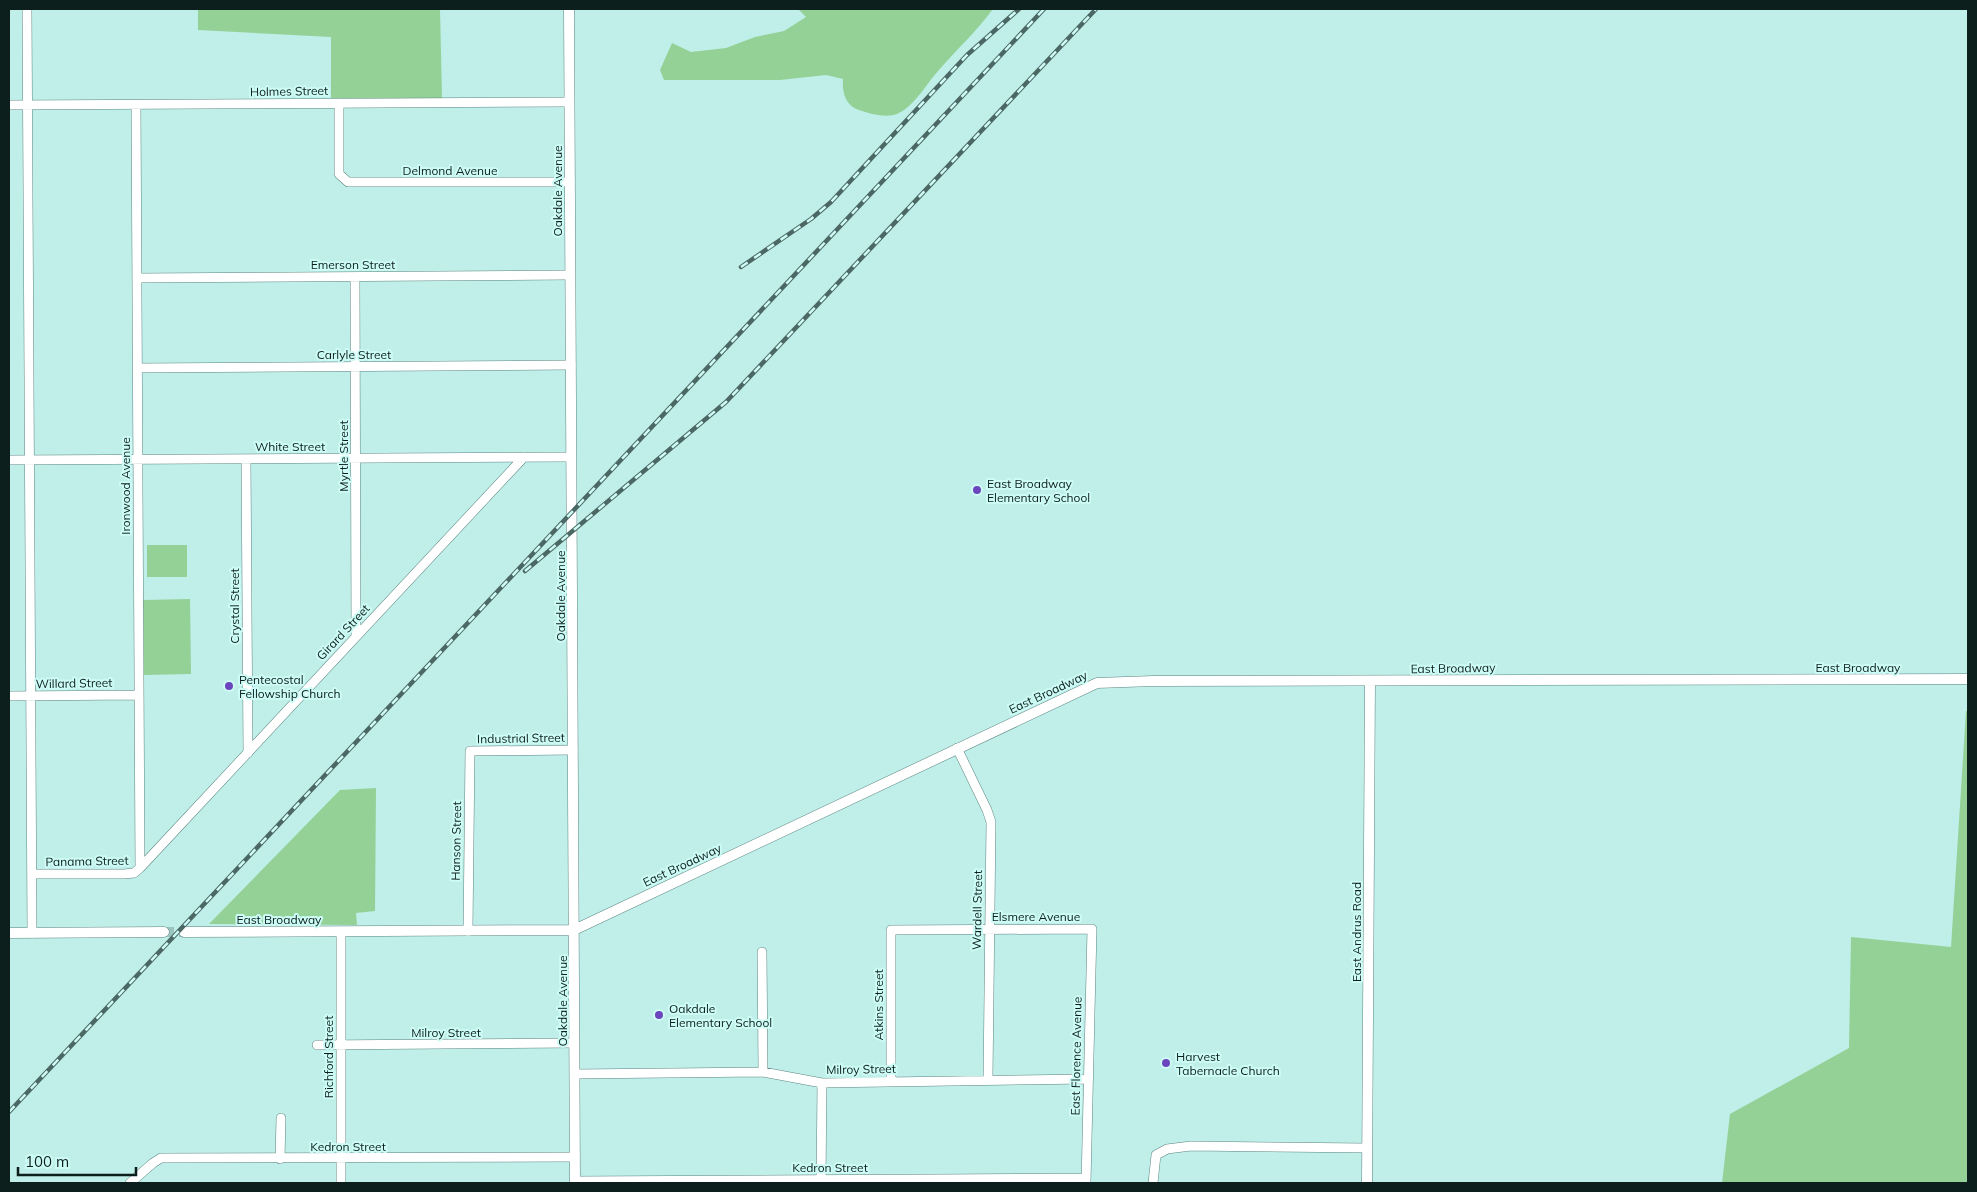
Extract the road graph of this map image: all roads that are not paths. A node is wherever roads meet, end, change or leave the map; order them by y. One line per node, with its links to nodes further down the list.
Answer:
1 (27, 9): 6 (street)
2 (569, 9): 3 (street, Oakdale Avenue)
3 (569, 102): 4 (street, Holmes Street); 8 (street, Oakdale Avenue)
4 (339, 103): 7 (street, Holmes Street); 8 (street, Delmond Avenue)
5 (9, 105): 6 (street, Holmes Street)
6 (28, 105): 7 (street, Holmes Street); 21 (street)
7 (136, 105): 11 (street, Ironwood Avenue)
8 (570, 182): 9 (street, Oakdale Avenue)
9 (570, 275): 10 (street, Emerson Street); 12 (street, Oakdale Avenue)
10 (355, 277): 11 (street, Emerson Street); 13 (street, Myrtle Street)
11 (137, 278): 14 (street, Ironwood Avenue)
12 (571, 365): 13 (street, Carlyle Street); 15 (street, Oakdale Avenue)
13 (355, 367): 14 (street, Carlyle Street); 17 (street, Myrtle Street)
14 (137, 368): 18 (street, Ironwood Avenue)
15 (571, 456): 16 (street, White Street); 29 (street, Oakdale Avenue)
16 (524, 457): 17 (street, White Street); 22 (street, Girard Street)
17 (356, 458): 19 (street, White Street); 22 (street, Myrtle Street)
18 (138, 459): 19 (street, White Street); 21 (street, White Street); 25 (street, Ironwood Avenue)
19 (246, 459): 31 (street, Crystal Street)
20 (9, 460): 21 (street, White Street)
21 (30, 460): 27 (street)
22 (356, 636): 31 (street, Girard Street)
23 (1968, 679): 24 (street, East Broadway)
24 (1370, 681): 28 (street, East Broadway); 55 (street, East Andrus Road)
25 (139, 695): 27 (street, Willard Street); 32 (street, Ironwood Avenue)
26 (9, 696): 27 (street, Willard Street)
27 (31, 696): 33 (street)
28 (957, 748): 35 (street, Wardell Street); 36 (street, East Broadway)
29 (573, 750): 30 (street, Industrial Street); 36 (street, Oakdale Avenue)
30 (470, 751): 38 (street, Hanson Street)
31 (248, 753): 32 (street, Girard Street)
32 (140, 868): 33 (street, Panama Street)
33 (32, 874): 43 (street)
34 (1092, 928): 35 (street, Elsmere Avenue); 51 (street, East Florence Avenue)
35 (989, 929): 37 (street, Elsmere Avenue); 50 (street, Wardell Street)
36 (574, 930): 38 (street, East Broadway); 45 (street, Oakdale Avenue)
37 (890, 930): 52 (street, Atkins Street)
38 (468, 931): 41 (street, East Broadway)
39 (164, 932): 43 (street)
40 (184, 932): 41 (street, East Broadway)
41 (341, 932): 47 (street, Richford Street)
42 (9, 933): 43 (street)
43 (32, 933)
44 (762, 952): 48 (street)
45 (574, 1043): 47 (street, Milroy Street); 49 (street, Oakdale Avenue)
46 (317, 1045): 47 (street, Milroy Street)
47 (340, 1045): 58 (street, Richford Street)
48 (763, 1072): 49 (street, Milroy Street); 53 (street, Milroy Street)
49 (574, 1074): 56 (street, Oakdale Avenue)
50 (988, 1079): 51 (street, Milroy Street); 52 (street, Milroy Street)
51 (1088, 1079): 60 (street, East Florence Avenue)
52 (891, 1081): 53 (street, Milroy Street)
53 (822, 1083): 59 (street)
54 (281, 1118): 57 (street)
55 (1367, 1148): 64 (street); 65 (street, East Andrus Road)
56 (575, 1157): 58 (street, Kedron Street); 61 (street, Oakdale Avenue)
57 (280, 1159): 58 (street, Kedron Street); 62 (street, Kedron Street)
58 (341, 1159): 63 (street, Richford Street)
59 (821, 1181): 60 (street, Kedron Street); 61 (street, Kedron Street)
60 (1086, 1181)
61 (575, 1182)
62 (130, 1183)
63 (341, 1183)
64 (1153, 1183)
65 (1367, 1183)

